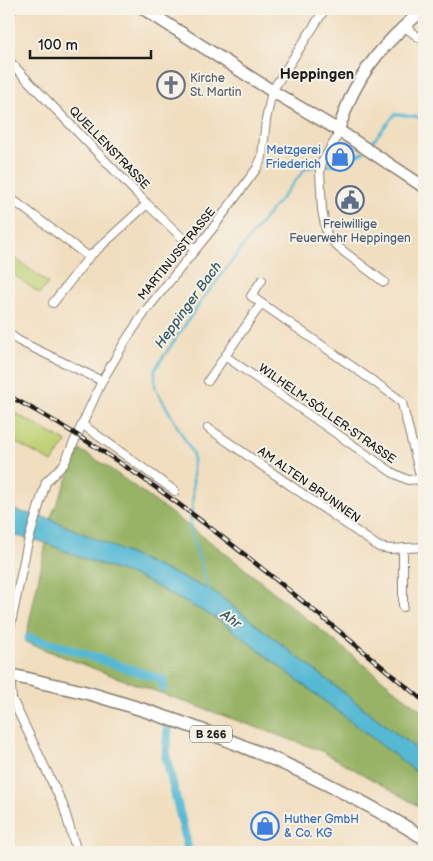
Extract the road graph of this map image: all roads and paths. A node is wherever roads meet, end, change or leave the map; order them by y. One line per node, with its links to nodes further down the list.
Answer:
1 (13, 9): 5 (street)
2 (144, 9): 9 (main road)
3 (325, 9): 9 (street)
4 (424, 9): 6 (main road)
5 (9, 15)
6 (403, 26): 7 (street); 10 (main road)
7 (424, 41)
8 (9, 61): 13 (street, QUELLENSTRASSE)
9 (272, 91): 10 (main road); 14 (street, MARTINUSSTRASSE)
10 (338, 130): 11 (main road); 17 (street)
11 (424, 187)
12 (9, 196): 15 (street)
13 (147, 204): 14 (street, QUELLENSTRASSE); 15 (street)
14 (195, 250): 22 (street, MARTINUSSTRASSE)
15 (89, 257): 18 (street)
16 (262, 280): 19 (street)
17 (384, 282)
18 (53, 303)
19 (262, 304): 21 (street); 26 (street, WILHELM-SÖLLER-STRASSE)
20 (9, 334): 22 (street)
21 (225, 356): 23 (street); 26 (street, WILHELM-SÖLLER-STRASSE)
22 (102, 381): 24 (street, MARTINUSSTRASSE)
23 (208, 381)
24 (83, 425): 27 (street); 32 (street, MARTINUSSTRASSE)
25 (208, 428): 30 (street, AM ALTEN BRUNNEN)
26 (420, 479): 28 (street, WILHELM-SÖLLER-STRASSE)
27 (175, 491)
28 (424, 491)
29 (424, 547): 30 (street, AM ALTEN BRUNNEN)
30 (402, 548): 31 (street)
31 (403, 608)
32 (9, 646): 34 (street, MARTINUSSTRASSE)
33 (9, 674): 35 (highway, B 266, bridge)
34 (10, 699): 36 (street)
35 (424, 838)
36 (77, 852)

